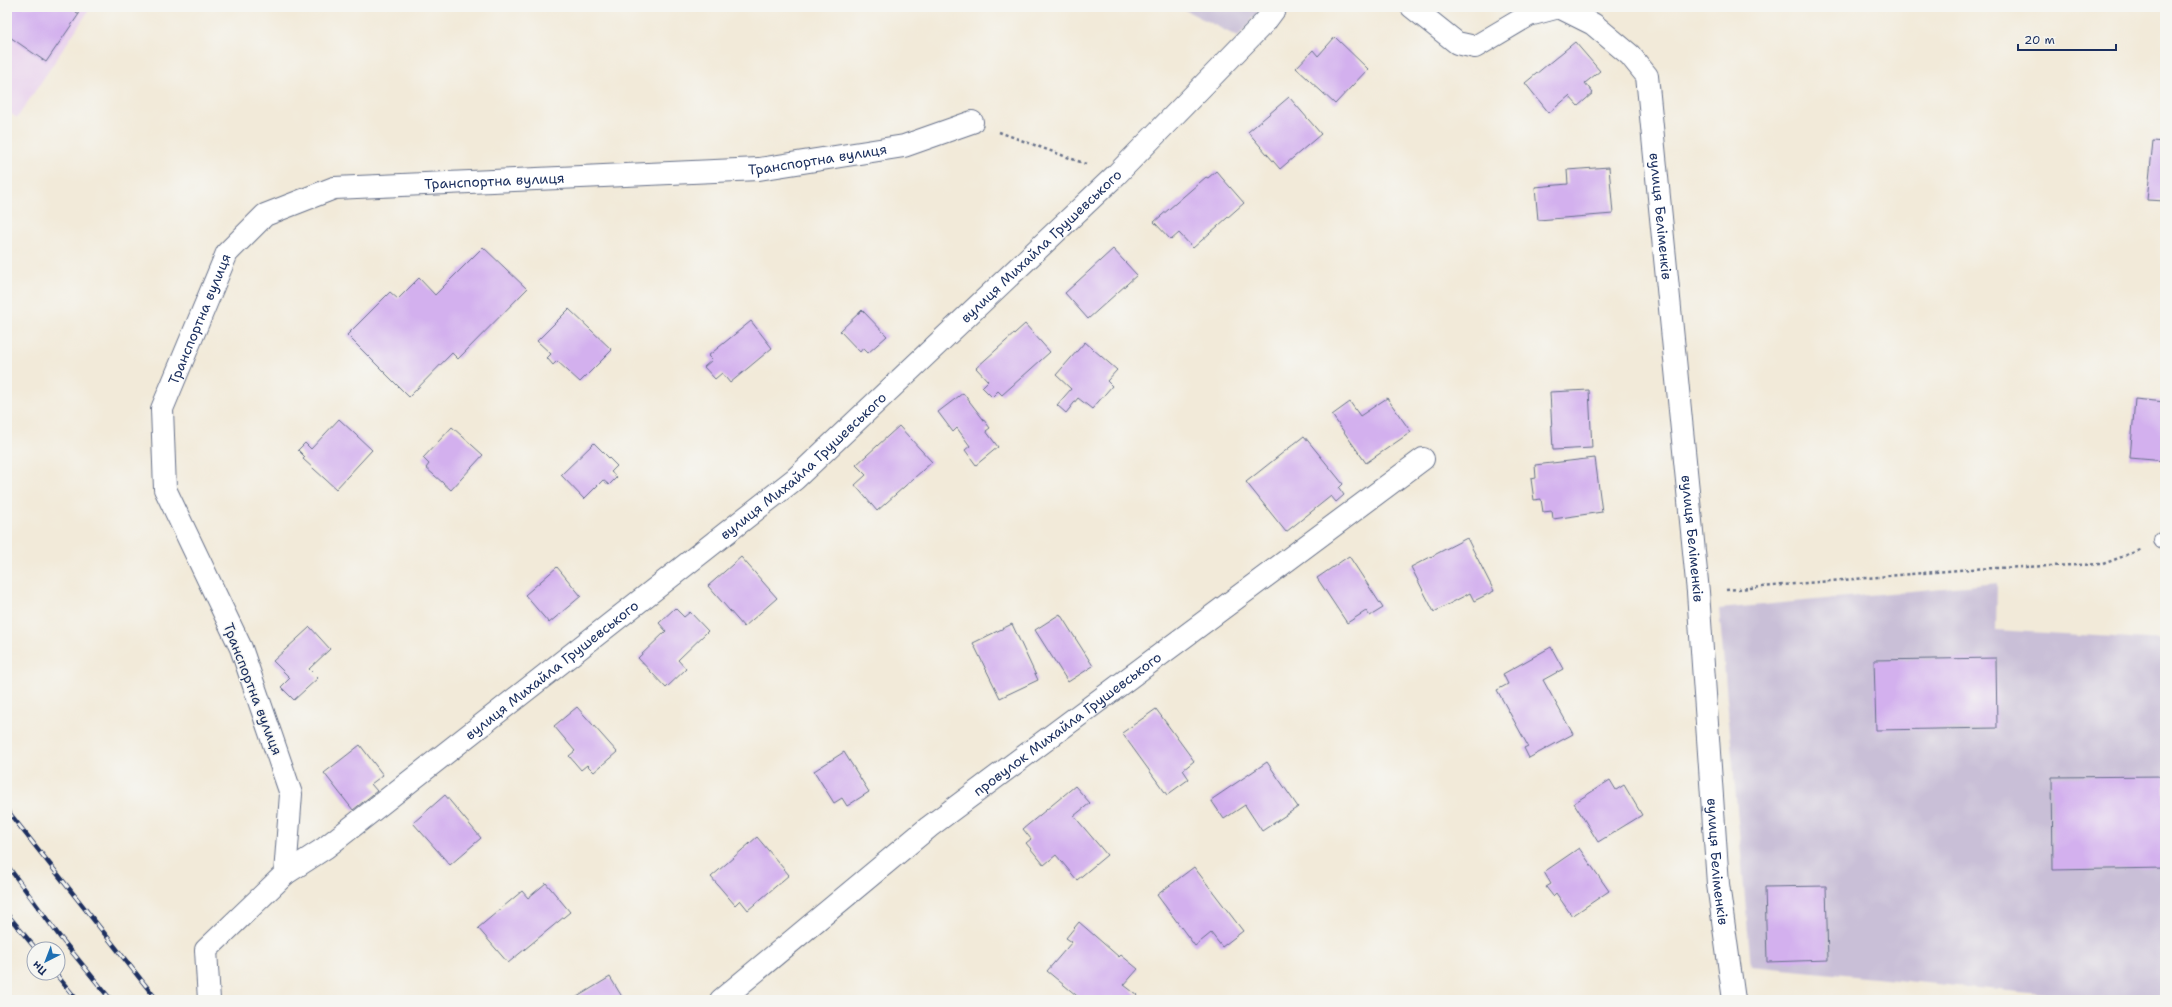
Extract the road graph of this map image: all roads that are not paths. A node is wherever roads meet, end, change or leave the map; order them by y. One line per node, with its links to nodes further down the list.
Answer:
1 (1276, 7): 5 (street, вулиця Михайла Грушевського)
2 (1412, 7): 8 (street, вулиця Беліменків)
3 (972, 122): 5 (street, Транспортна вулиця)
4 (1423, 459): 7 (street, провулок Михайла Грушевського)
5 (285, 874): 6 (street)
6 (209, 1000)
7 (721, 1000)
8 (1734, 1000)

